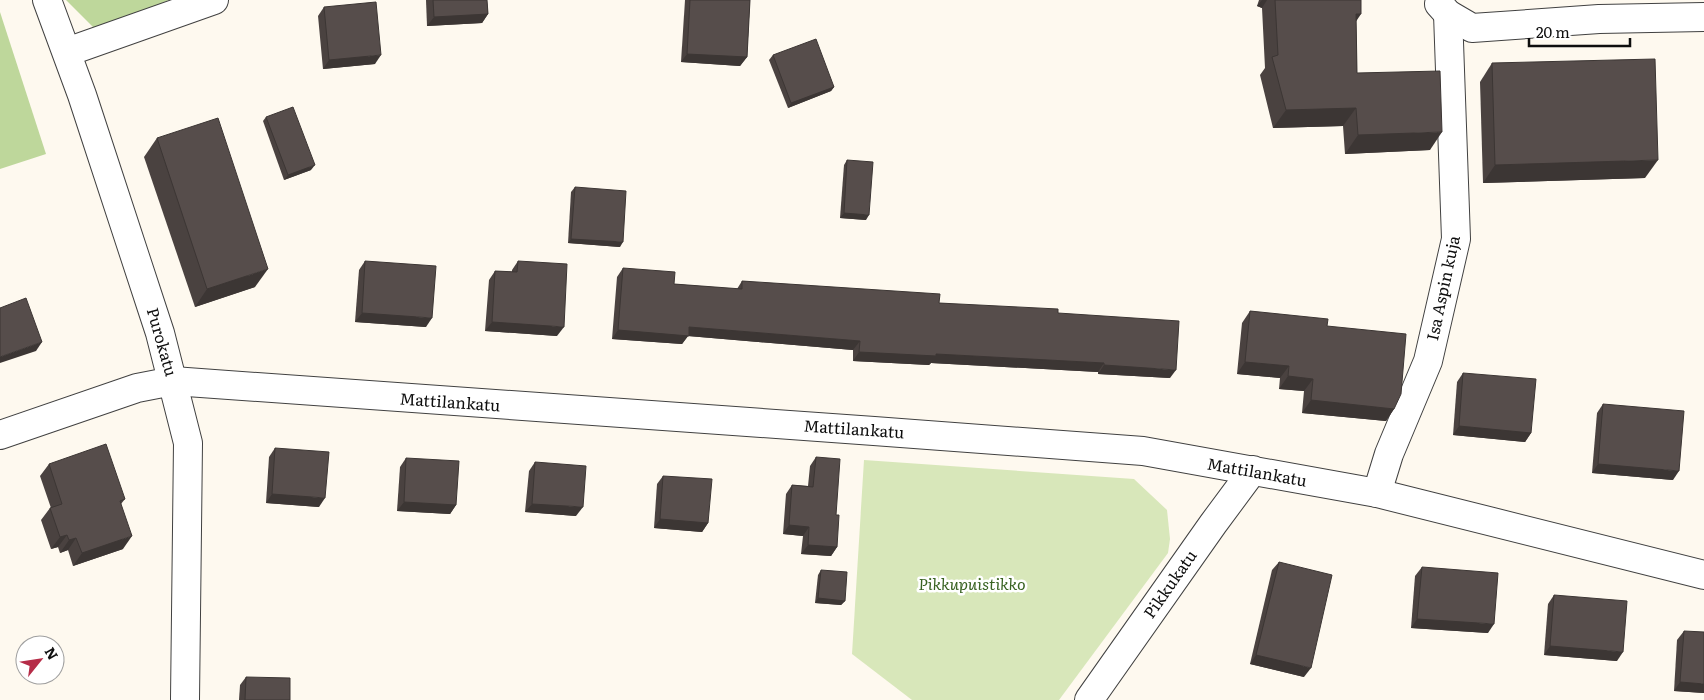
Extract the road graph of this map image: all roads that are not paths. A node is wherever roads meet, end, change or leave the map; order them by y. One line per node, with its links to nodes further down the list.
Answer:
1 (47, 0): 5 (street, Purokatu)
2 (214, 0): 5 (street)
3 (1442, 7): 4 (street); 9 (street, Isa Aspin kuja)
4 (1704, 17)
5 (67, 52): 6 (street, Purokatu)
6 (173, 381): 7 (street, Mattilankatu); 8 (street, Mattilankatu); 11 (street, Purokatu)
7 (0, 435)
8 (1253, 470): 9 (street, Mattilankatu); 12 (street, Pikkukatu)
9 (1377, 493): 10 (street, Mattilankatu)
10 (1704, 575)
11 (185, 700)
12 (1089, 700)

